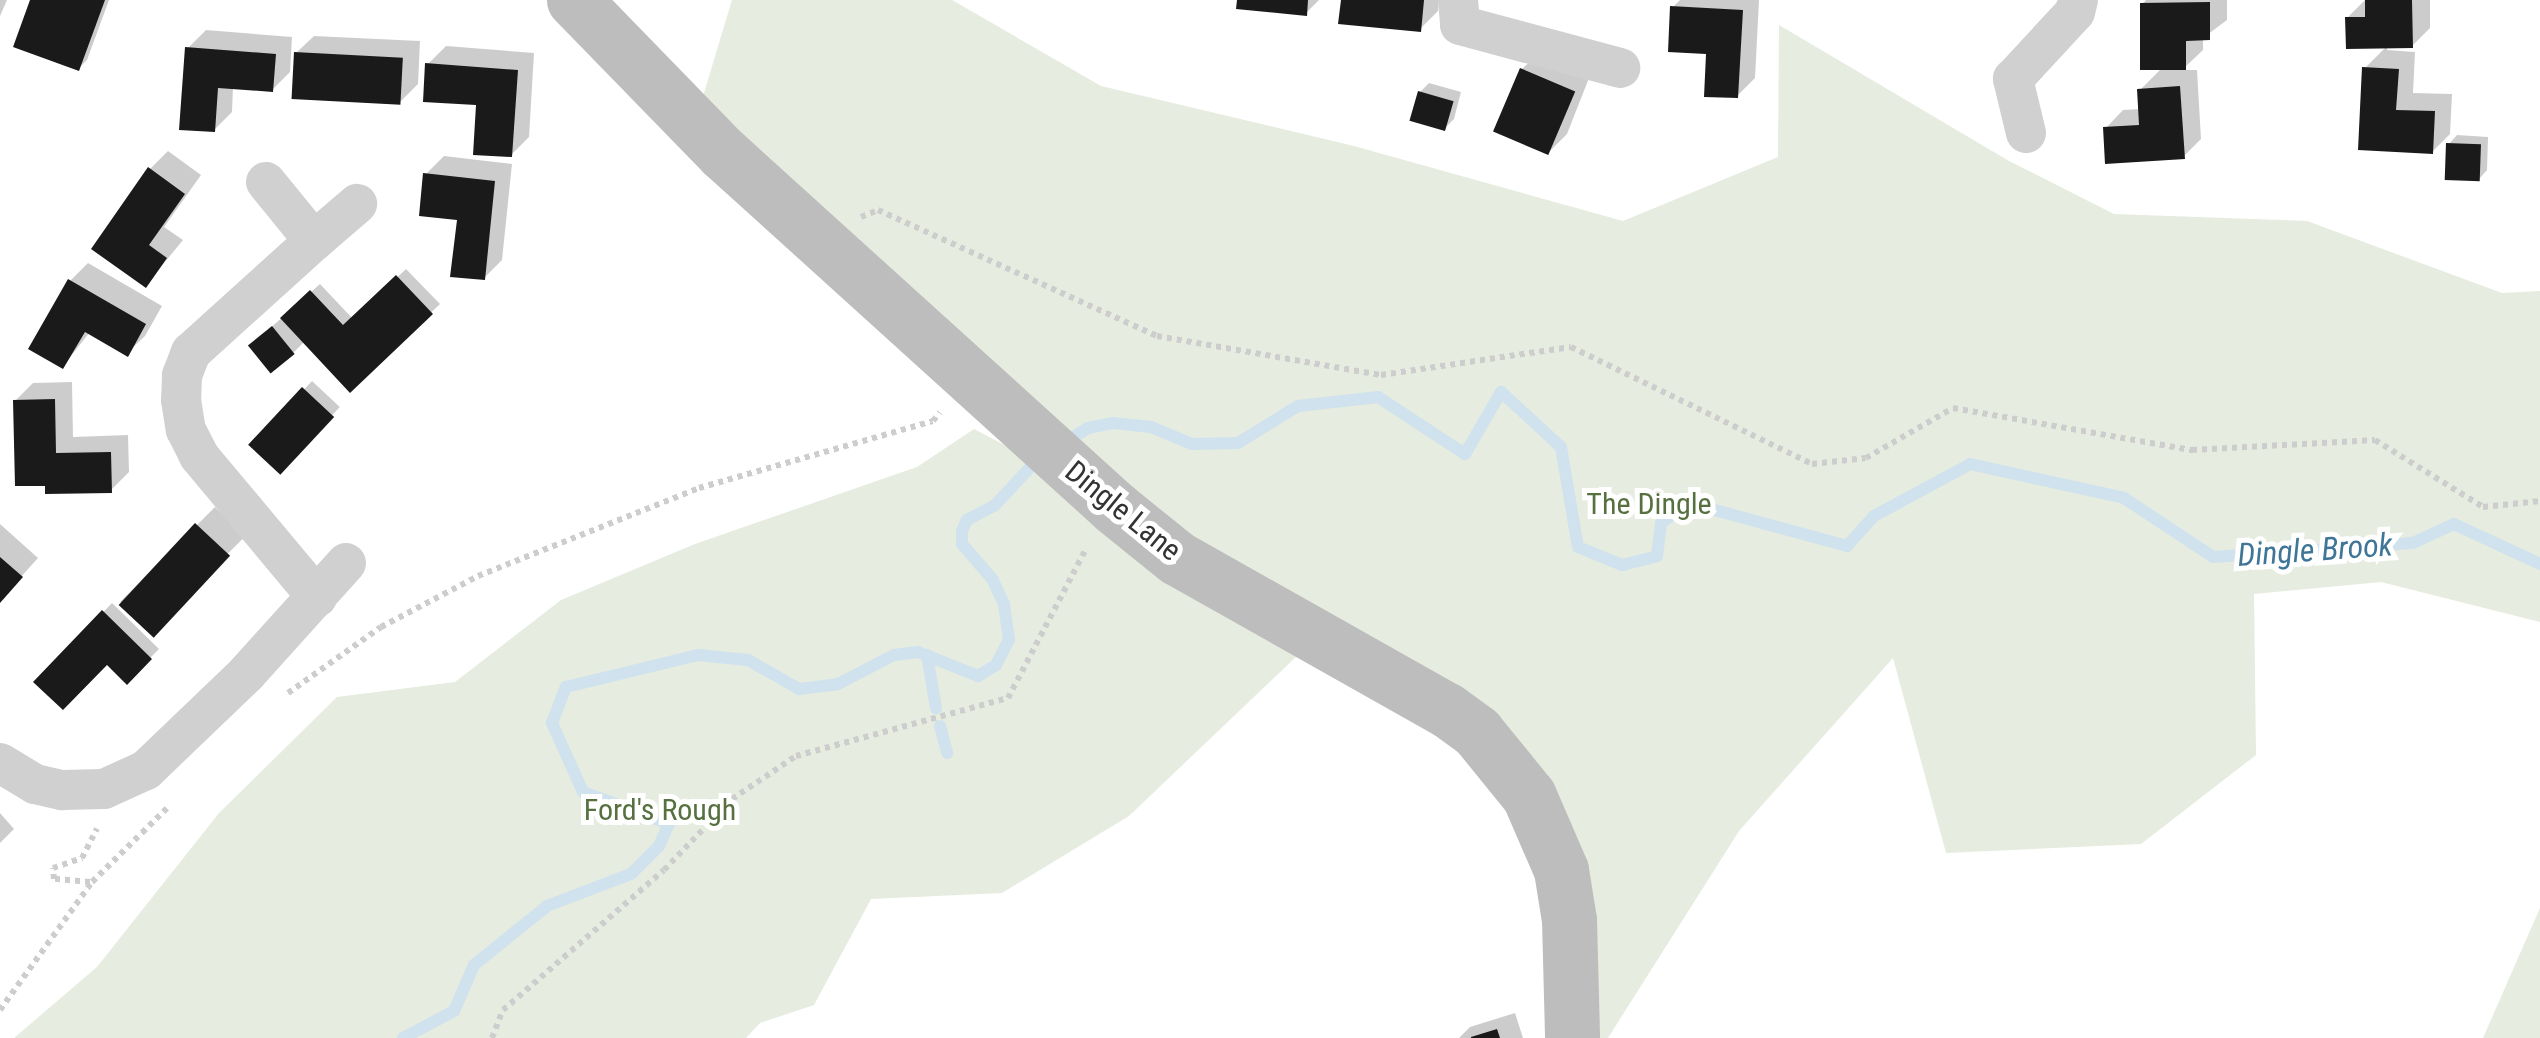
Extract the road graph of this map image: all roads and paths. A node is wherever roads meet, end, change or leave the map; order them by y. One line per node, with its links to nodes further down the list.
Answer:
1 (574, 0): 8 (street, Dingle Lane)
2 (1458, 0): 4 (street)
3 (2078, 0): 5 (street)
4 (1620, 68)
5 (2026, 134)
6 (266, 182): 9 (street)
7 (356, 204): 9 (street)
8 (820, 238): 10 (street, Dingle Lane); 12 (path)
9 (314, 241): 14 (street)
10 (968, 375): 11 (street, Dingle Lane); 15 (path)
11 (1101, 497): 21 (path); 22 (street, Dingle Lane)
12 (2540, 501)
13 (346, 563): 14 (street)
14 (317, 596): 17 (street)
15 (279, 700)
16 (0, 763): 17 (street)
17 (104, 789): 19 (path)
18 (173, 803): 19 (path)
19 (92, 882): 20 (path)
20 (0, 1010)
21 (492, 1038)
22 (1572, 1038)

